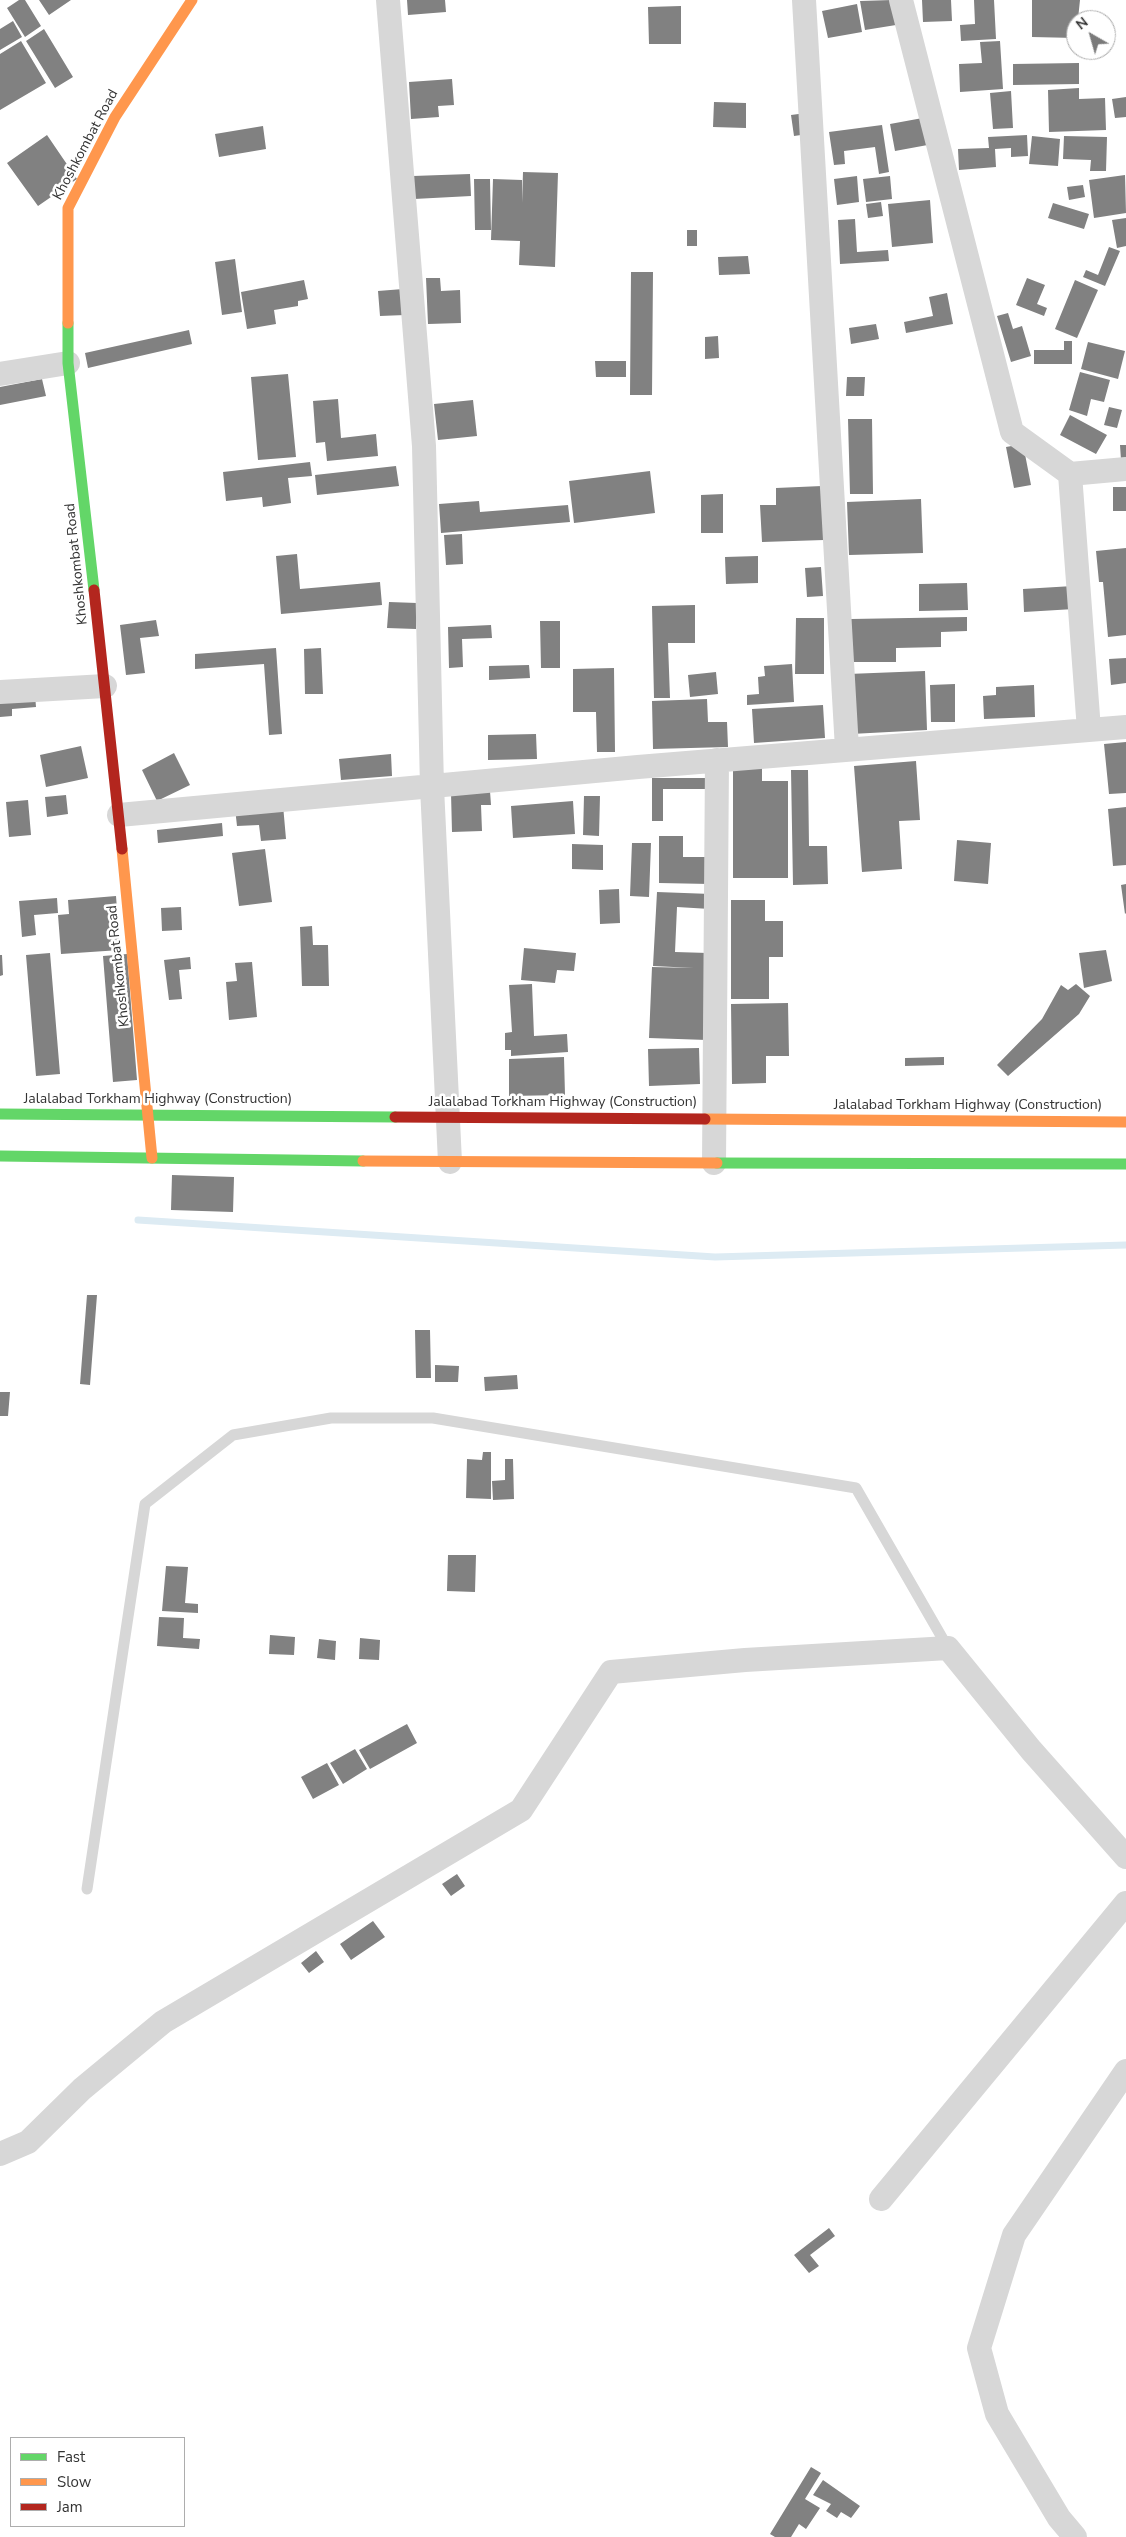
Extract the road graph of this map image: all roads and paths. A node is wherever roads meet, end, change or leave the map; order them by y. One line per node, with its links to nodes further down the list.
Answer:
1 (192, 0): 5 (main road, Khoshkombat Road)
2 (388, 0): 15 (street)
3 (804, 0): 13 (street)
4 (901, 0): 8 (street)
5 (68, 363): 6 (street); 9 (main road, Khoshkombat Road)
6 (0, 374)
7 (1126, 469): 8 (street)
8 (1070, 474): 12 (street)
9 (105, 686): 10 (street); 16 (main road, Khoshkombat Road)
10 (0, 692)
11 (1126, 727): 12 (street)
12 (1089, 730): 13 (street)
13 (846, 749): 14 (street)
14 (717, 760): 15 (street); 20 (street)
15 (432, 787): 16 (street); 19 (street)
16 (119, 815): 18 (main road, Khoshkombat Road)
17 (0, 1114): 18 (main road, Jalalabad Torkham Highway (Construction))
18 (148, 1114): 19 (main road, Jalalabad Torkham Highway (Construction)); 23 (main road, Khoshkombat Road)
19 (448, 1118): 20 (main road, Jalalabad Torkham Highway (Construction)); 24 (street)
20 (712, 1119): 21 (main road, Jalalabad Torkham Highway (Construction)); 25 (street)
21 (1125, 1122)
22 (0, 1156): 23 (main road)
23 (152, 1158): 24 (main road)
24 (450, 1162): 25 (main road)
25 (714, 1163): 26 (main road)
26 (1126, 1164)
27 (948, 1648): 28 (street); 29 (lane); 32 (street)
28 (1126, 1857)
29 (87, 1889)
30 (1126, 1903): 33 (street)
31 (1126, 2071): 34 (street)
32 (0, 2154)
33 (881, 2199)
34 (1075, 2537)

